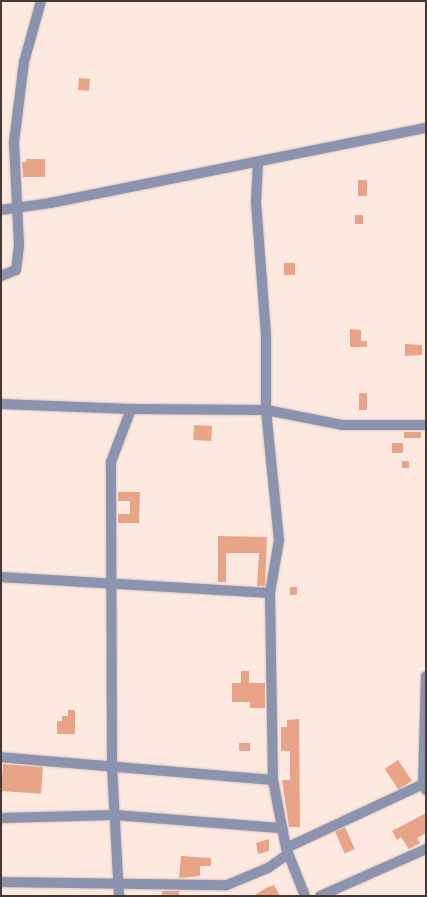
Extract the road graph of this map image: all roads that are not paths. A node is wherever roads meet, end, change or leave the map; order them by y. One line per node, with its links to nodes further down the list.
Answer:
1 (41, 1): 4 (street)
2 (426, 128): 3 (street)
3 (258, 162): 4 (street); 9 (street)
4 (15, 208): 5 (street); 6 (street)
5 (1, 210)
6 (1, 276)
7 (1, 404): 8 (street)
8 (131, 409): 9 (street); 12 (street)
9 (266, 410): 10 (street); 13 (street)
10 (426, 425)
11 (1, 577): 12 (street)
12 (112, 584): 13 (street); 16 (street)
13 (270, 593): 17 (street)
14 (426, 676): 18 (street)
15 (1, 757): 16 (street)
16 (112, 766): 17 (street); 19 (street)
17 (273, 780): 21 (street)
18 (425, 787): 23 (street)
19 (115, 816): 20 (street); 21 (street); 25 (street)
20 (1, 818)
21 (282, 828): 23 (street)
22 (426, 848): 28 (street)
23 (287, 851): 25 (street); 27 (street)
24 (1, 882): 25 (street)
25 (119, 885): 26 (street)
26 (119, 896)
27 (305, 896)
28 (320, 896)

